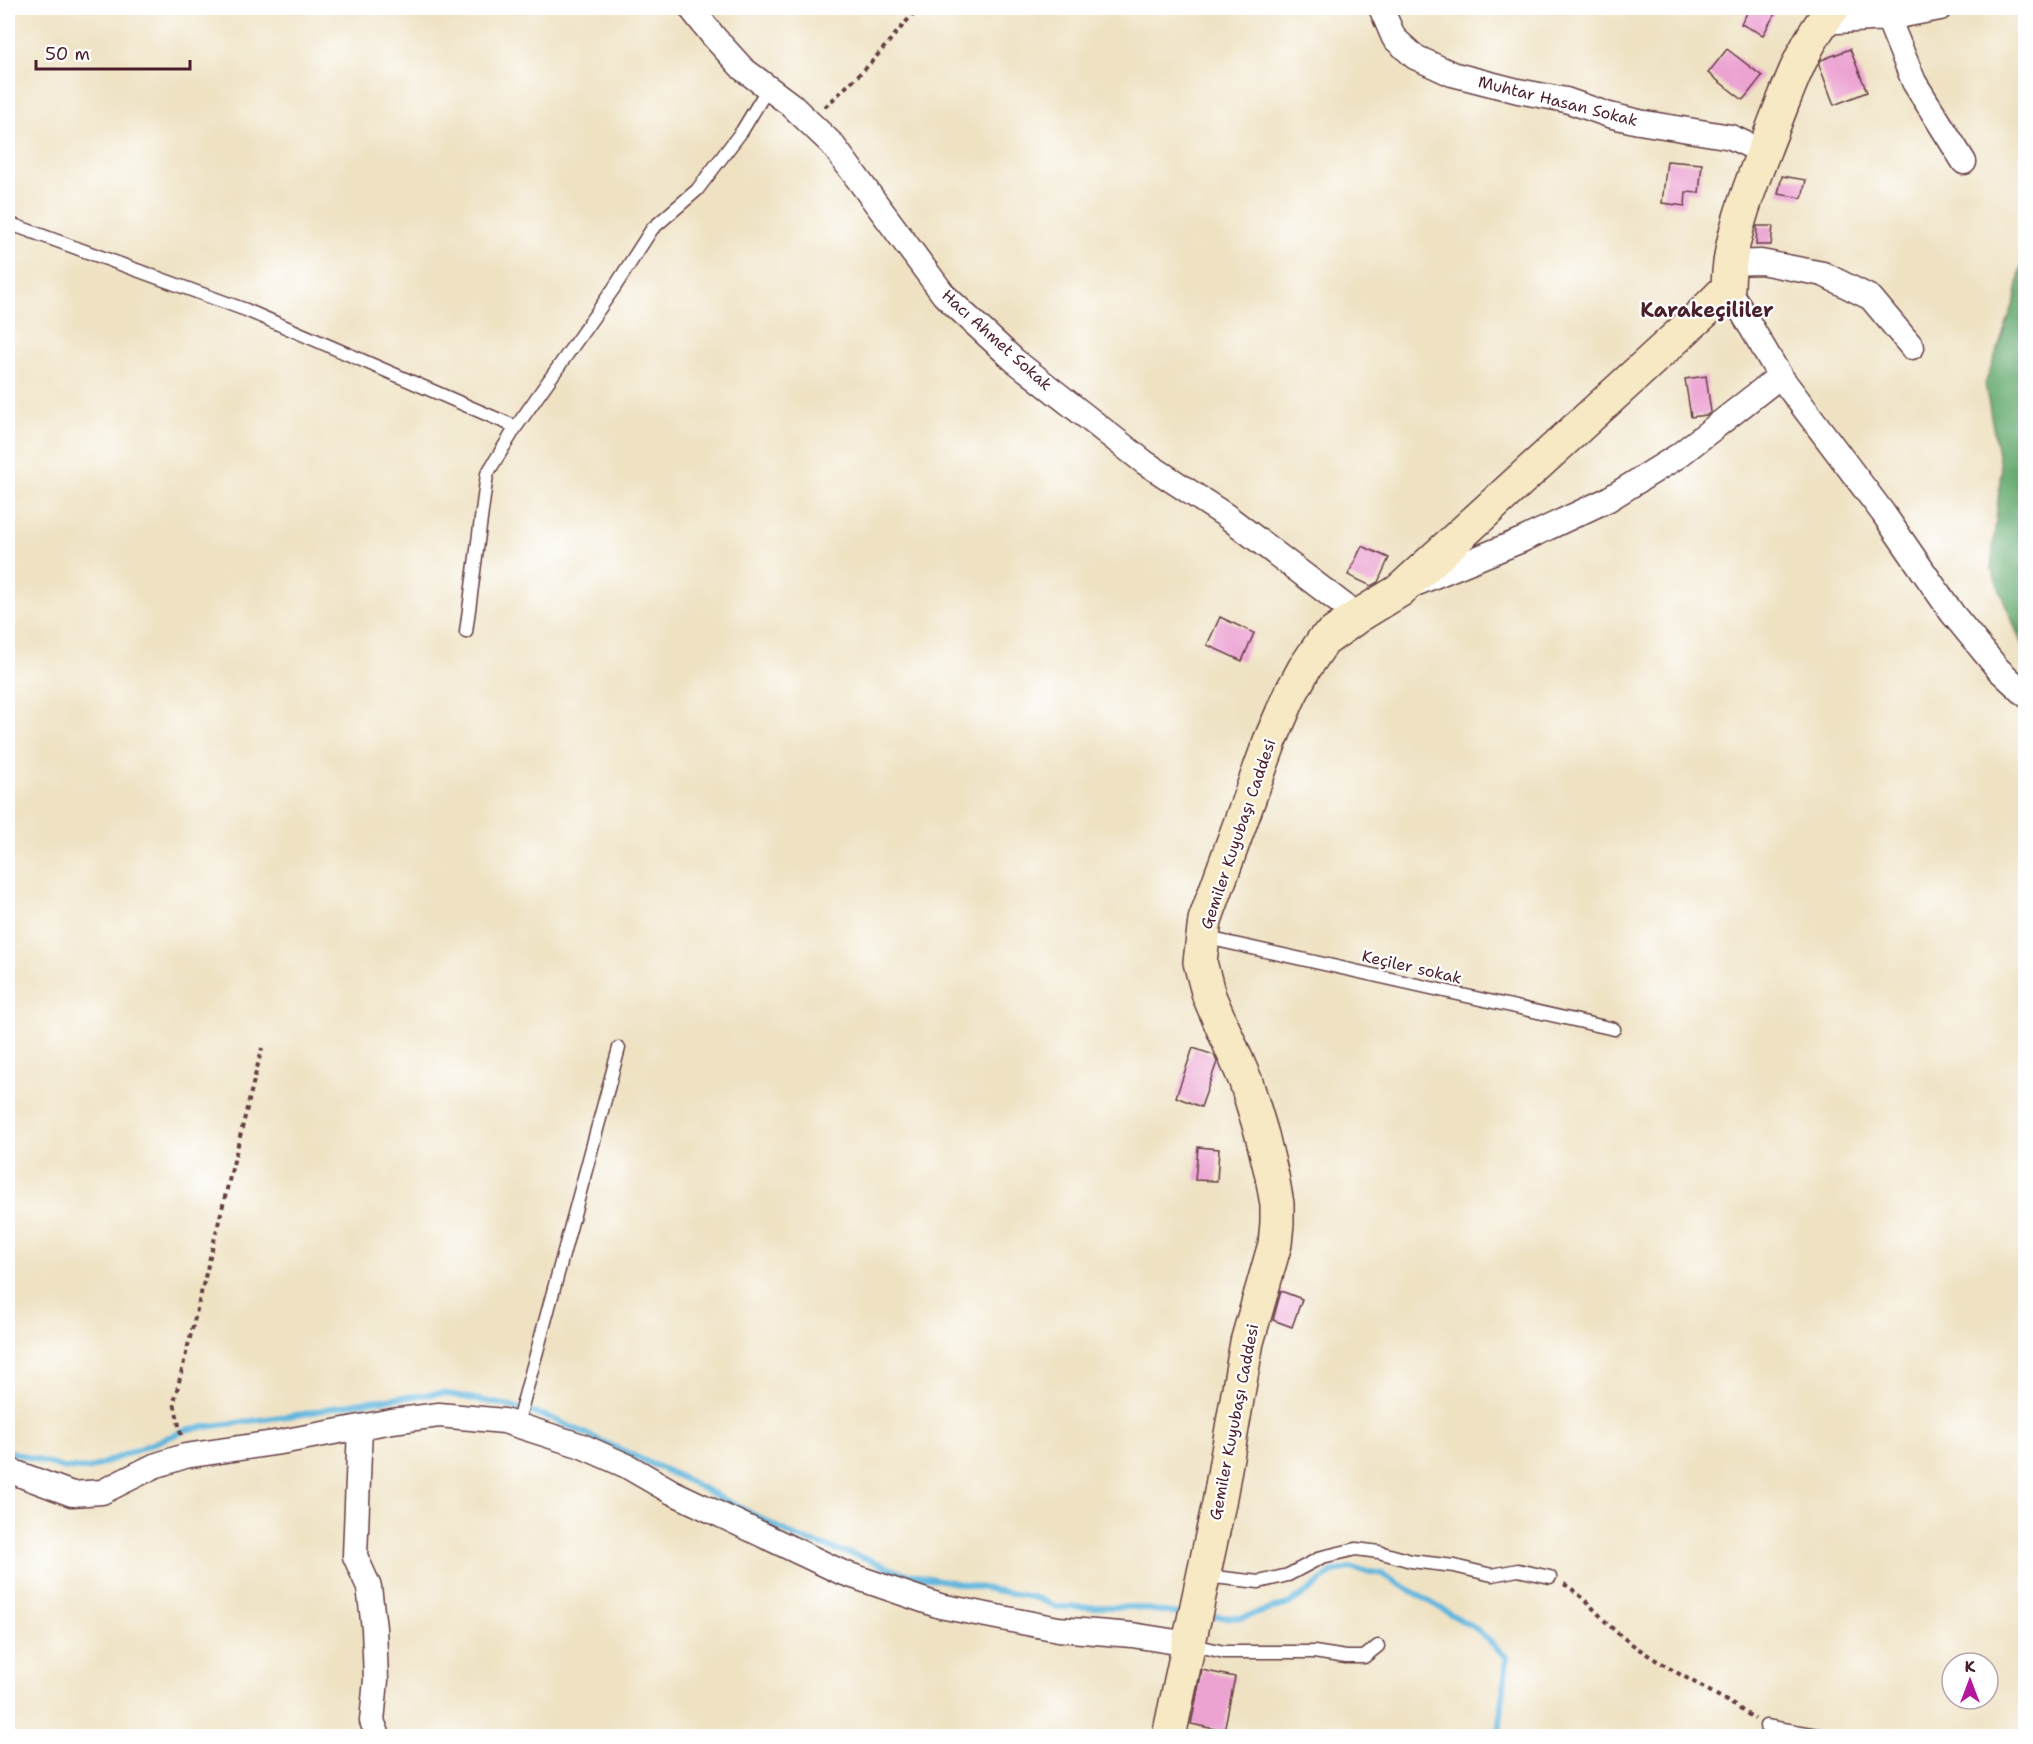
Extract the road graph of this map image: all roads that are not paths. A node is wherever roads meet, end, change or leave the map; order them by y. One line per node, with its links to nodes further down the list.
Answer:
1 (691, 8): 6 (street, Hacı Ahmet Sokak)
2 (1380, 8): 7 (street, Muhtar Hasan Sokak)
3 (1940, 8): 4 (street)
4 (1887, 13): 5 (street); 8 (street)
5 (1827, 15): 7 (street)
6 (768, 88): 13 (lane); 15 (street, Hacı Ahmet Sokak)
7 (1763, 152): 10 (street)
8 (1964, 162)
9 (8, 223): 13 (lane)
10 (1729, 275): 11 (street); 12 (street); 14 (street)
11 (1912, 347)
12 (1780, 376): 14 (street); 17 (street)
13 (516, 427): 16 (lane)
14 (1400, 591): 15 (street)
15 (1358, 616): 18 (street, Gemiler Kuyubaşı Caddesi)
16 (466, 632)
17 (2025, 695)
18 (1202, 936): 19 (lane, Keçiler sokak); 25 (street, Gemiler Kuyubaşı Caddesi)
19 (1614, 1029)
20 (619, 1048): 21 (lane)
21 (517, 1424): 22 (street); 26 (street)
22 (360, 1427): 23 (street); 29 (street)
23 (8, 1470)
24 (1550, 1576): 25 (lane)
25 (1201, 1589): 26 (street, Gemiler Kuyubaşı Caddesi)
26 (1190, 1640): 27 (lane); 30 (street, Gemiler Kuyubaşı Caddesi)
27 (1378, 1646)
28 (1766, 1726): 31 (lane)
29 (378, 1737)
30 (1169, 1737)
31 (1824, 1737)

